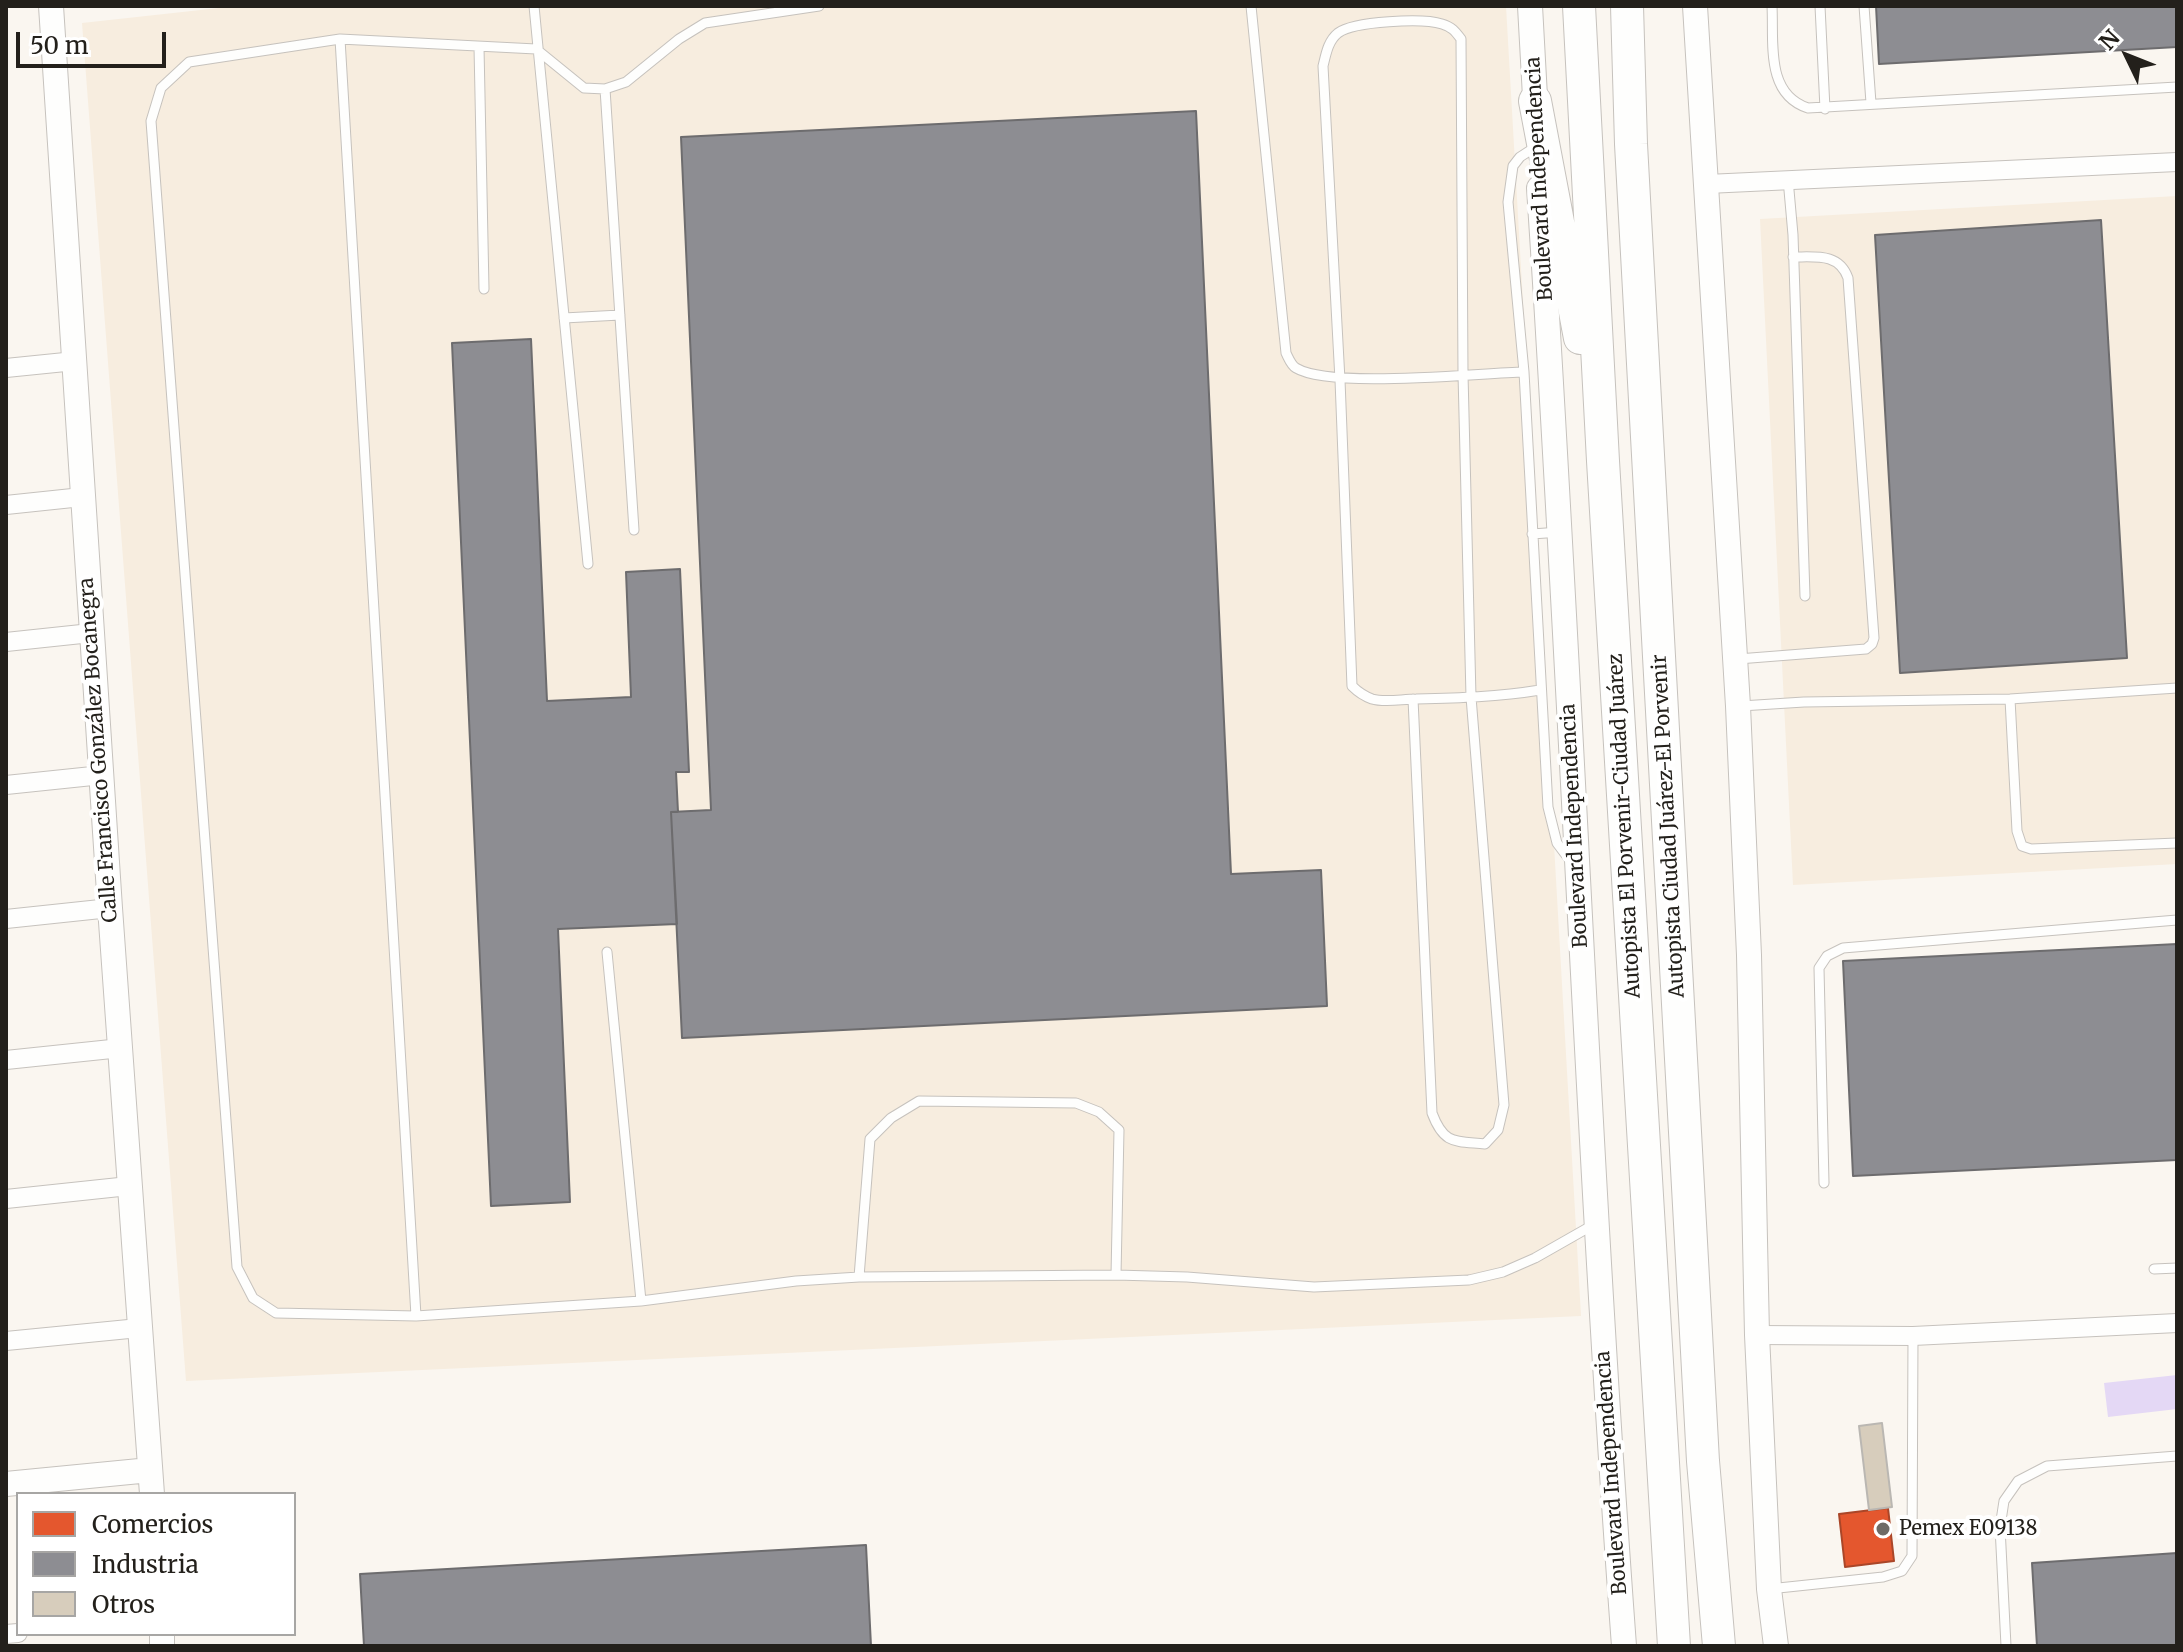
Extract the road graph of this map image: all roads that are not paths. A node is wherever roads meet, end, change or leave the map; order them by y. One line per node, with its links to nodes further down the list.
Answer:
1 (51, 6): 28 (main road, Calle Francisco González Bocanegra)
2 (534, 6): 14 (lane)
3 (819, 6): 16 (lane)
4 (1251, 6): 32 (lane)
5 (1579, 6): 33 (highway, Autopista El Porvenir-Ciudad Juárez)
6 (1627, 6): 81 (highway, Autopista Ciudad Juárez-El Porvenir)
7 (1695, 6): 23 (main road)
8 (1772, 6): 19 (lane)
9 (1820, 6): 19 (lane)
10 (1864, 6): 18 (lane)
11 (1528, 9): 17 (main road, Boulevard Independencia)
12 (340, 39): 13 (lane); 69 (lane); 69 (lane)
13 (479, 47): 14 (lane); 25 (lane)
14 (536, 49): 16 (lane); 27 (lane)
15 (2177, 87): 18 (lane)
16 (605, 89): 26 (lane)
17 (1535, 101): 20 (main road, Boulevard Independencia); 33 (highway)
18 (1871, 103): 19 (lane)
19 (1825, 109)
20 (1537, 146): 30 (lane); 37 (main road, Boulevard Independencia)
21 (2177, 162): 22 (street)
22 (1788, 179): 23 (street); 24 (lane)
23 (1707, 184): 43 (main road)
24 (1793, 257): 40 (lane); 43 (lane)
25 (484, 289)
26 (620, 315): 27 (lane); 36 (lane)
27 (564, 318): 39 (lane)
28 (75, 361): 29 (street); 34 (main road, Calle Francisco González Bocanegra)
29 (6, 368)
30 (1524, 372): 31 (lane); 38 (lane)
31 (1463, 374): 32 (lane); 32 (lane); 46 (lane)
32 (1340, 380): 47 (lane)
33 (1603, 461): 79 (highway, Autopista El Porvenir-Ciudad Juárez)
34 (82, 497): 35 (street); 41 (main road, Calle Francisco González Bocanegra)
35 (6, 505)
36 (634, 530)
37 (1560, 532): 38 (lane); 53 (main road, Boulevard Independencia)
38 (1532, 534): 45 (lane)
39 (588, 564)
40 (1805, 596)
41 (91, 633): 42 (street); 50 (main road, Calle Francisco González Bocanegra)
42 (6, 642)
43 (1733, 660): 49 (main road)
44 (2177, 688): 48 (lane)
45 (1540, 690): 46 (lane); 53 (lane)
46 (1471, 697): 47 (lane); 47 (lane)
47 (1413, 699)
48 (2010, 699): 49 (lane); 52 (lane)
49 (1738, 706): 72 (main road)
50 (102, 775): 51 (street); 54 (main road, Calle Francisco González Bocanegra)
51 (6, 785)
52 (2177, 843)
53 (1576, 869): 63 (main road, Boulevard Independencia)
54 (110, 908): 55 (street); 58 (main road, Calle Francisco González Bocanegra)
55 (6, 919)
56 (2177, 920): 60 (lane)
57 (607, 952): 68 (lane)
58 (121, 1048): 59 (street); 61 (main road, Calle Francisco González Bocanegra)
59 (6, 1060)
60 (1824, 1183)
61 (129, 1186): 62 (street); 71 (main road, Calle Francisco González Bocanegra)
62 (6, 1199)
63 (1596, 1223): 66 (lane); 80 (main road, Boulevard Independencia)
64 (2177, 1268): 65 (lane)
65 (2154, 1269)
66 (1116, 1275): 67 (lane); 67 (lane)
67 (859, 1277): 68 (lane)
68 (641, 1301): 69 (lane)
69 (416, 1316)
70 (2177, 1323): 73 (street)
71 (139, 1328): 74 (street); 76 (main road, Calle Francisco González Bocanegra)
72 (1757, 1335): 73 (street); 78 (main road)
73 (1913, 1336): 78 (lane)
74 (6, 1341)
75 (2177, 1456): 83 (lane)
76 (151, 1482): 77 (main road)
77 (6, 1484)
78 (1769, 1589): 82 (main road)
79 (1673, 1641)
80 (1624, 1646)
81 (1719, 1646)
82 (1776, 1646)
83 (2006, 1646)

